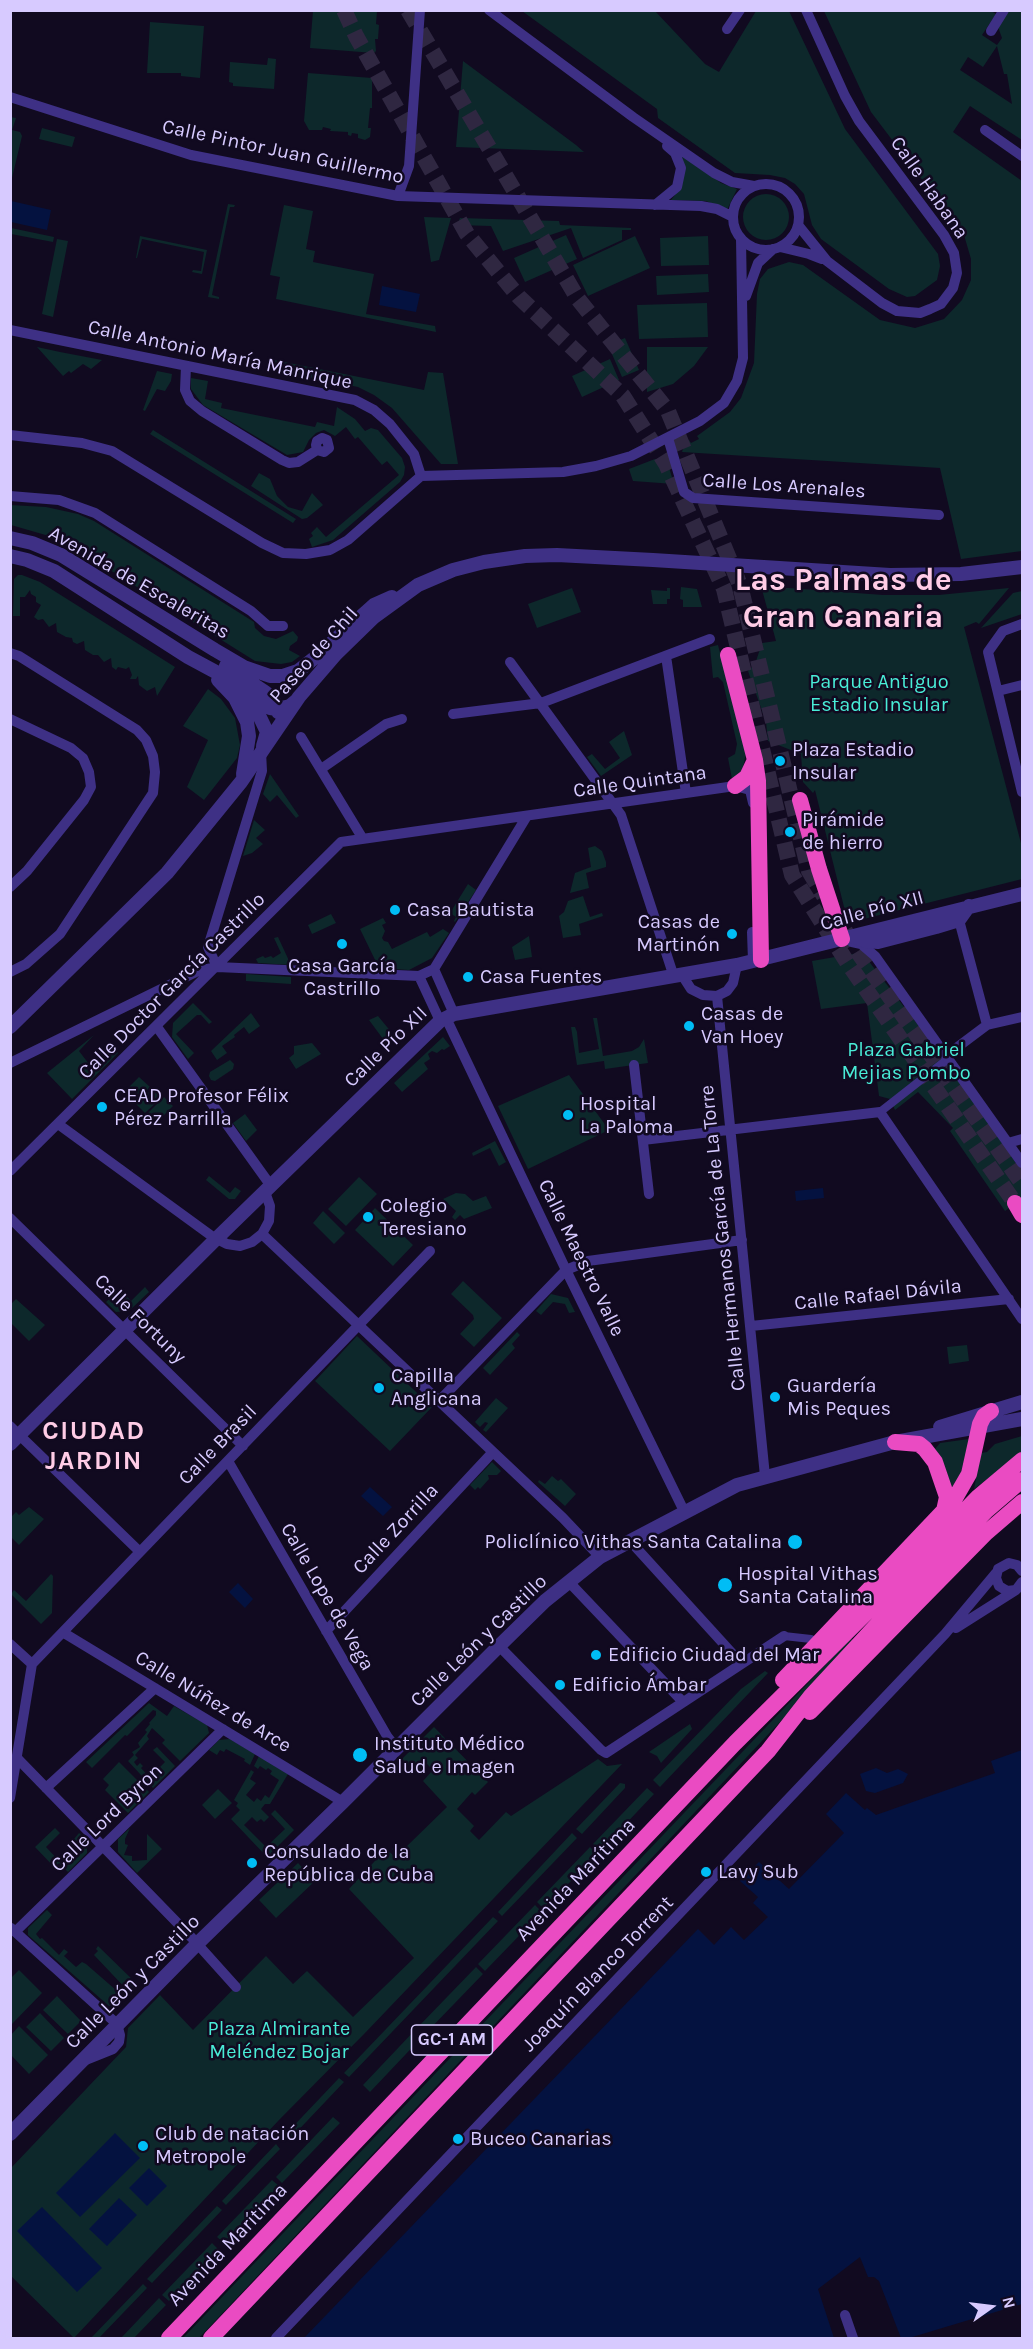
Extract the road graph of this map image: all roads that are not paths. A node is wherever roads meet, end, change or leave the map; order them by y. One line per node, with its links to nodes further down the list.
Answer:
1 (420, 10): 13 (street)
2 (489, 10): 9 (street)
3 (740, 10): 6 (street)
4 (806, 10): 19 (street, Calle Habana)
5 (1004, 10): 7 (street)
6 (727, 29)
7 (991, 31)
8 (10, 97): 13 (street, Calle Pintor Juan Guillermo)
9 (633, 117): 12 (street); 14 (street)
10 (986, 130): 11 (street)
11 (1023, 156)
12 (754, 186): 15 (street); 16 (street)
13 (398, 196): 14 (street, Calle Pintor Juan Guillermo)
14 (655, 205): 15 (street, Calle Pintor Juan Guillermo)
15 (733, 217): 17 (street)
16 (798, 225): 18 (street); 19 (street, Calle Habana)
17 (741, 239): 18 (street); 20 (street)
18 (776, 248): 19 (street, Calle Habana); 20 (street)
19 (827, 261)
20 (744, 305): 24 (street)
21 (10, 330): 22 (street, Calle Antonio María Manrique)
22 (186, 366): 25 (street); 26 (street, Calle Antonio María Manrique)
23 (10, 435): 26 (street)
24 (668, 438): 26 (street); 28 (street, Calle Los Arenales)
25 (317, 450)
26 (421, 476)
27 (10, 496): 35 (street)
28 (939, 515)
29 (10, 538): 33 (street, Avenida de Escaleritas)
30 (10, 556): 40 (street, Avenida de Escaleritas)
31 (1023, 567): 32 (street, Paseo de Chil)
32 (418, 585): 33 (street, Avenida de Escaleritas); 45 (street, Paseo de Chil)
33 (151, 612): 47 (street)
34 (1023, 624): 44 (street)
35 (283, 626)
36 (710, 639): 39 (street)
37 (10, 653): 75 (street)
38 (728, 655): 55 (highway)
39 (666, 656): 46 (street); 60 (street)
40 (188, 657): 42 (street); 57 (street)
41 (510, 662): 46 (street)
42 (209, 667): 47 (street); 53 (street)
43 (1023, 685): 44 (street)
44 (998, 692): 54 (street)
45 (300, 697): 47 (street); 51 (street, Paseo de Chil)
46 (541, 704): 48 (street); 62 (street)
47 (277, 709): 51 (street)
48 (453, 714)
49 (10, 719): 65 (street)
50 (402, 719): 56 (street)
51 (273, 734): 53 (street, Paseo de Chil)
52 (301, 737): 56 (street)
53 (261, 750): 57 (street, Paseo de Chil); 73 (street)
54 (1018, 755): 59 (street)
55 (755, 760): 58 (highway); 71 (highway)
56 (321, 769): 64 (street)
57 (241, 782): 82 (street, Paseo de Chil)
58 (735, 786): 60 (street, Calle Quintana); 71 (street, Calle Quintana)
59 (1023, 792)
60 (686, 793): 62 (street, Calle Quintana)
61 (800, 800): 69 (highway)
62 (613, 804): 63 (street, Calle Quintana); 77 (street)
63 (527, 816): 64 (street, Calle Quintana); 74 (street)
64 (363, 839): 73 (street, Calle Doctor García Castrillo)
65 (10, 887)
66 (1023, 894): 67 (street, Calle Pío XII)
67 (969, 906): 68 (street); 69 (street, Calle Pío XII)
68 (959, 920): 70 (street); 81 (street)
69 (847, 938): 70 (street); 71 (street, Calle Pío XII)
70 (876, 949): 84 (street)
71 (757, 960): 72 (street, Calle Pío XII)
72 (737, 965): 77 (street, Calle Pío XII); 78 (street)
73 (218, 967): 76 (street); 83 (street, Calle Doctor García Castrillo); 85 (street)
74 (434, 969): 76 (street); 79 (street)
75 (10, 972)
76 (419, 976): 79 (street)
77 (678, 976): 78 (street); 79 (street, Calle Pío XII)
78 (717, 996): 89 (street, Calle Hermanos García de La Torre)
79 (447, 1017): 95 (street, Calle Pío XII); 102 (street, Calle Maestro Valle)
80 (1023, 1017): 81 (street)
81 (987, 1025): 84 (street)
82 (10, 1027)
83 (157, 1027): 88 (street, Calle Doctor García Castrillo); 95 (street)
84 (948, 1057): 87 (street); 92 (street)
85 (10, 1063)
86 (634, 1065): 90 (street)
87 (880, 1112): 89 (street); 103 (street)
88 (58, 1124): 94 (street, Calle Doctor García Castrillo); 99 (street)
89 (730, 1130): 90 (street); 100 (street, Calle Hermanos García de La Torre)
90 (643, 1140): 96 (street)
91 (1023, 1140): 92 (street)
92 (1008, 1143): 93 (street)
93 (1023, 1163)
94 (10, 1171)
95 (268, 1189): 98 (street); 99 (street, Calle Pío XII)
96 (649, 1194)
97 (10, 1218): 107 (street, Calle Fortuny)
98 (262, 1234): 99 (street); 105 (street)
99 (216, 1239): 107 (street, Calle Pío XII)
100 (742, 1240): 102 (street); 106 (street, Calle Hermanos García de La Torre)
101 (430, 1251): 105 (street, Calle Brasil)
102 (566, 1270): 108 (street); 123 (street, Calle Maestro Valle)
103 (1009, 1299): 104 (street); 106 (street, Calle Rafael Dávila)
104 (1023, 1319)
105 (359, 1326): 108 (street); 115 (street, Calle Brasil)
106 (751, 1326): 119 (street, Calle Hermanos García de La Torre)
107 (125, 1329): 113 (street, Calle Pío XII); 115 (street, Calle Fortuny)
108 (439, 1401): 116 (street)
109 (1023, 1402): 110 (street, Calle León y Castillo)
110 (990, 1411): 112 (highway); 114 (street, Calle León y Castillo)
111 (1023, 1419): 112 (street, Calle León y Castillo)
112 (979, 1428): 114 (street, Calle León y Castillo); 122 (highway)
113 (14, 1435): 125 (street)
114 (895, 1442): 119 (street, Calle León y Castillo); 122 (highway)
115 (243, 1446): 118 (street, Calle Brasil)
116 (492, 1453): 126 (street); 131 (street, Calle Zorrilla)
117 (1023, 1460): 143 (highway, Avenida Marítima / GC-1 AM)
118 (228, 1461): 125 (street, Calle Brasil); 131 (street, Calle Lope de Vega)
119 (765, 1476): 123 (street, Calle León y Castillo)
120 (1023, 1480): 145 (highway, GC-1 AM)
121 (1023, 1502): 145 (highway)
122 (944, 1511): 143 (highway)
123 (685, 1513): 124 (street, Calle León y Castillo)
124 (630, 1541): 126 (street, Calle León y Castillo); 138 (street)
125 (140, 1552): 132 (street, Calle Brasil)
126 (600, 1557): 129 (street, Calle León y Castillo)
127 (1023, 1571): 128 (street)
128 (996, 1573): 130 (street); 133 (street, Joaquín Blanco Torrent)
129 (568, 1581): 137 (street, Calle León y Castillo); 141 (street)
130 (1019, 1586): 133 (street, Joaquín Blanco Torrent)
131 (326, 1631): 144 (street, Calle Lope de Vega)
132 (64, 1633): 139 (street, Calle Brasil); 140 (street, Calle Núñez de Arce)
133 (945, 1634): 159 (street, Joaquín Blanco Torrent)
134 (784, 1636): 135 (street); 138 (street)
135 (811, 1639)
136 (10, 1644): 139 (street)
137 (499, 1646): 141 (street); 144 (street, Calle León y Castillo)
138 (741, 1663): 141 (street)
139 (32, 1665): 146 (street)
140 (155, 1688): 142 (street, Calle Núñez de Arce); 147 (street)
141 (683, 1702)
142 (223, 1729): 149 (street, Calle Núñez de Arce); 150 (street, Calle Lord Byron)
143 (735, 1743): 157 (highway, Avenida Marítima / GC-1 AM)
144 (397, 1749): 149 (street, Calle León y Castillo)
145 (768, 1751): 158 (highway, GC-1 AM)
146 (17, 1758): 147 (street); 148 (street)
147 (46, 1788): 150 (street)
148 (10, 1798)
149 (343, 1802): 152 (street, Calle León y Castillo)
150 (103, 1846): 151 (street, Calle Lord Byron); 152 (street)
151 (13, 1930): 154 (street)
152 (197, 1944): 153 (street); 154 (street, Calle León y Castillo)
153 (236, 1986)
154 (117, 2024): 155 (street, Calle León y Castillo)
155 (10, 2134)
156 (845, 2315): 160 (street)
157 (169, 2338)
158 (211, 2338)
159 (276, 2338)
160 (853, 2338)

